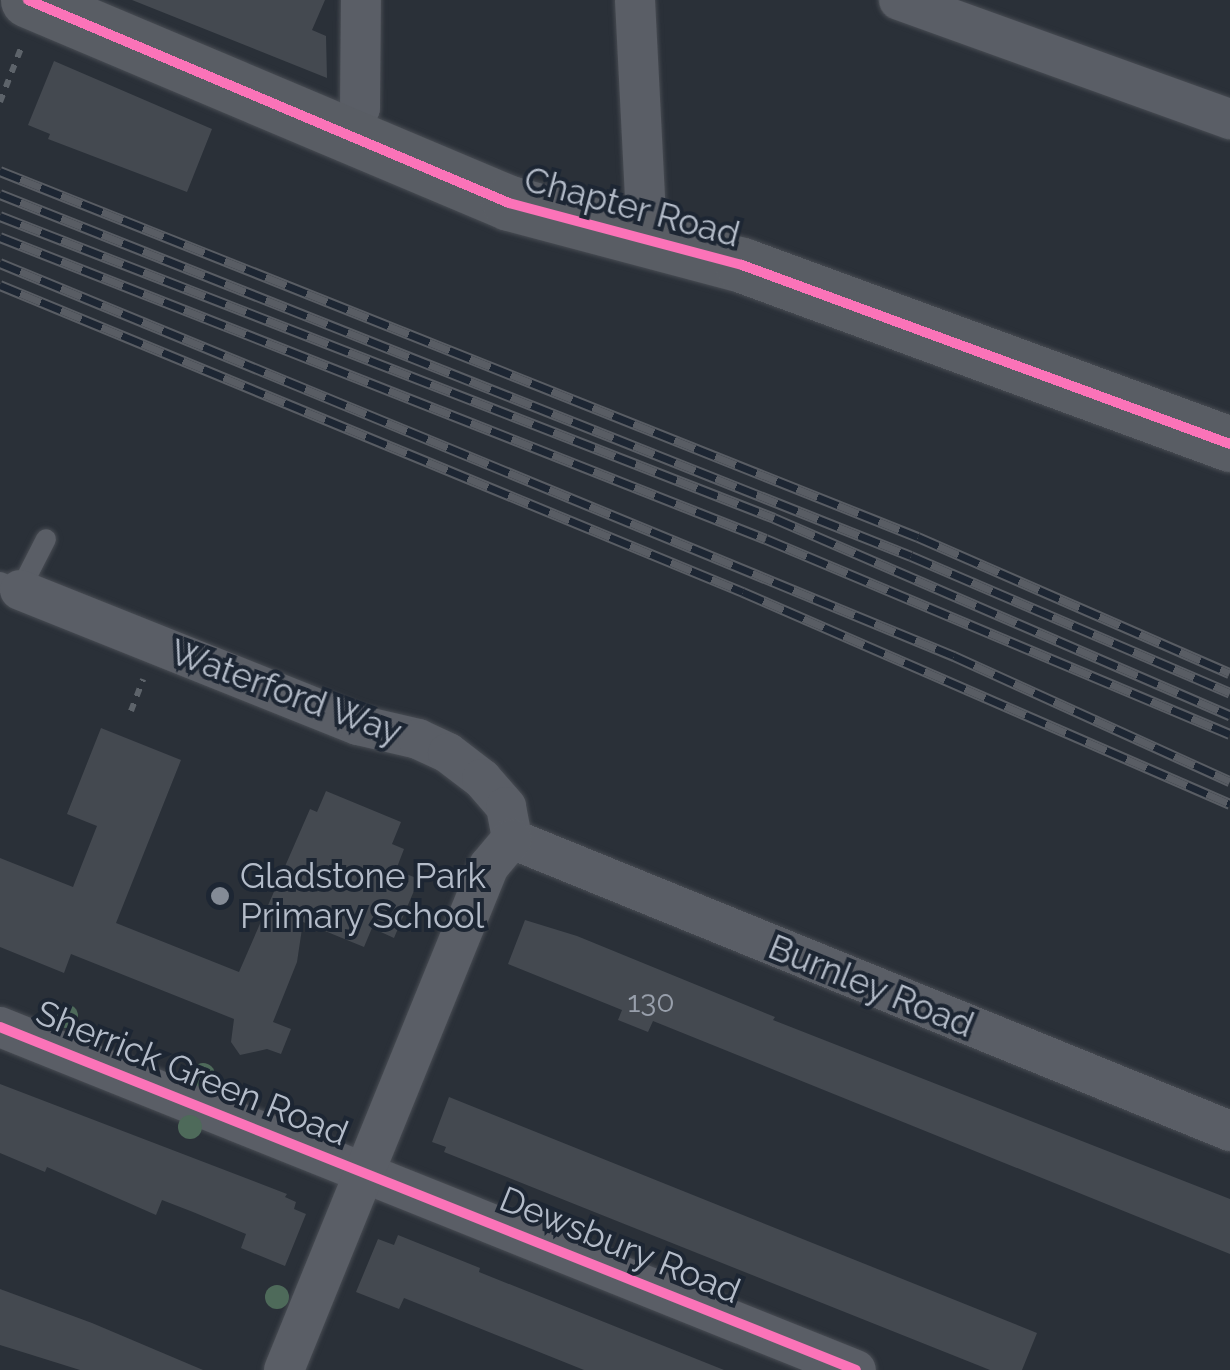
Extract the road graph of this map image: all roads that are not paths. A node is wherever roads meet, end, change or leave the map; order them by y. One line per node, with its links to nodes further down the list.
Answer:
1 (360, 0): 7 (street)
2 (635, 0): 8 (street)
3 (899, 0): 5 (street)
4 (42, 9): 7 (street, Chapter Road)
5 (992, 16): 6 (street)
6 (1230, 119)
7 (350, 135): 8 (street, Chapter Road)
8 (647, 239): 9 (street, Chapter Road)
9 (1230, 444)
10 (46, 539): 11 (lane, Waterford Way)
11 (10, 586): 12 (street, Waterford Way)
12 (512, 839): 14 (street, Burnley Road); 15 (street)
13 (0, 1027): 15 (street, Sherrick Green Road)
14 (1230, 1131)
15 (364, 1171): 16 (street); 17 (street, Dewsbury Road)
16 (284, 1370)
17 (856, 1370)

